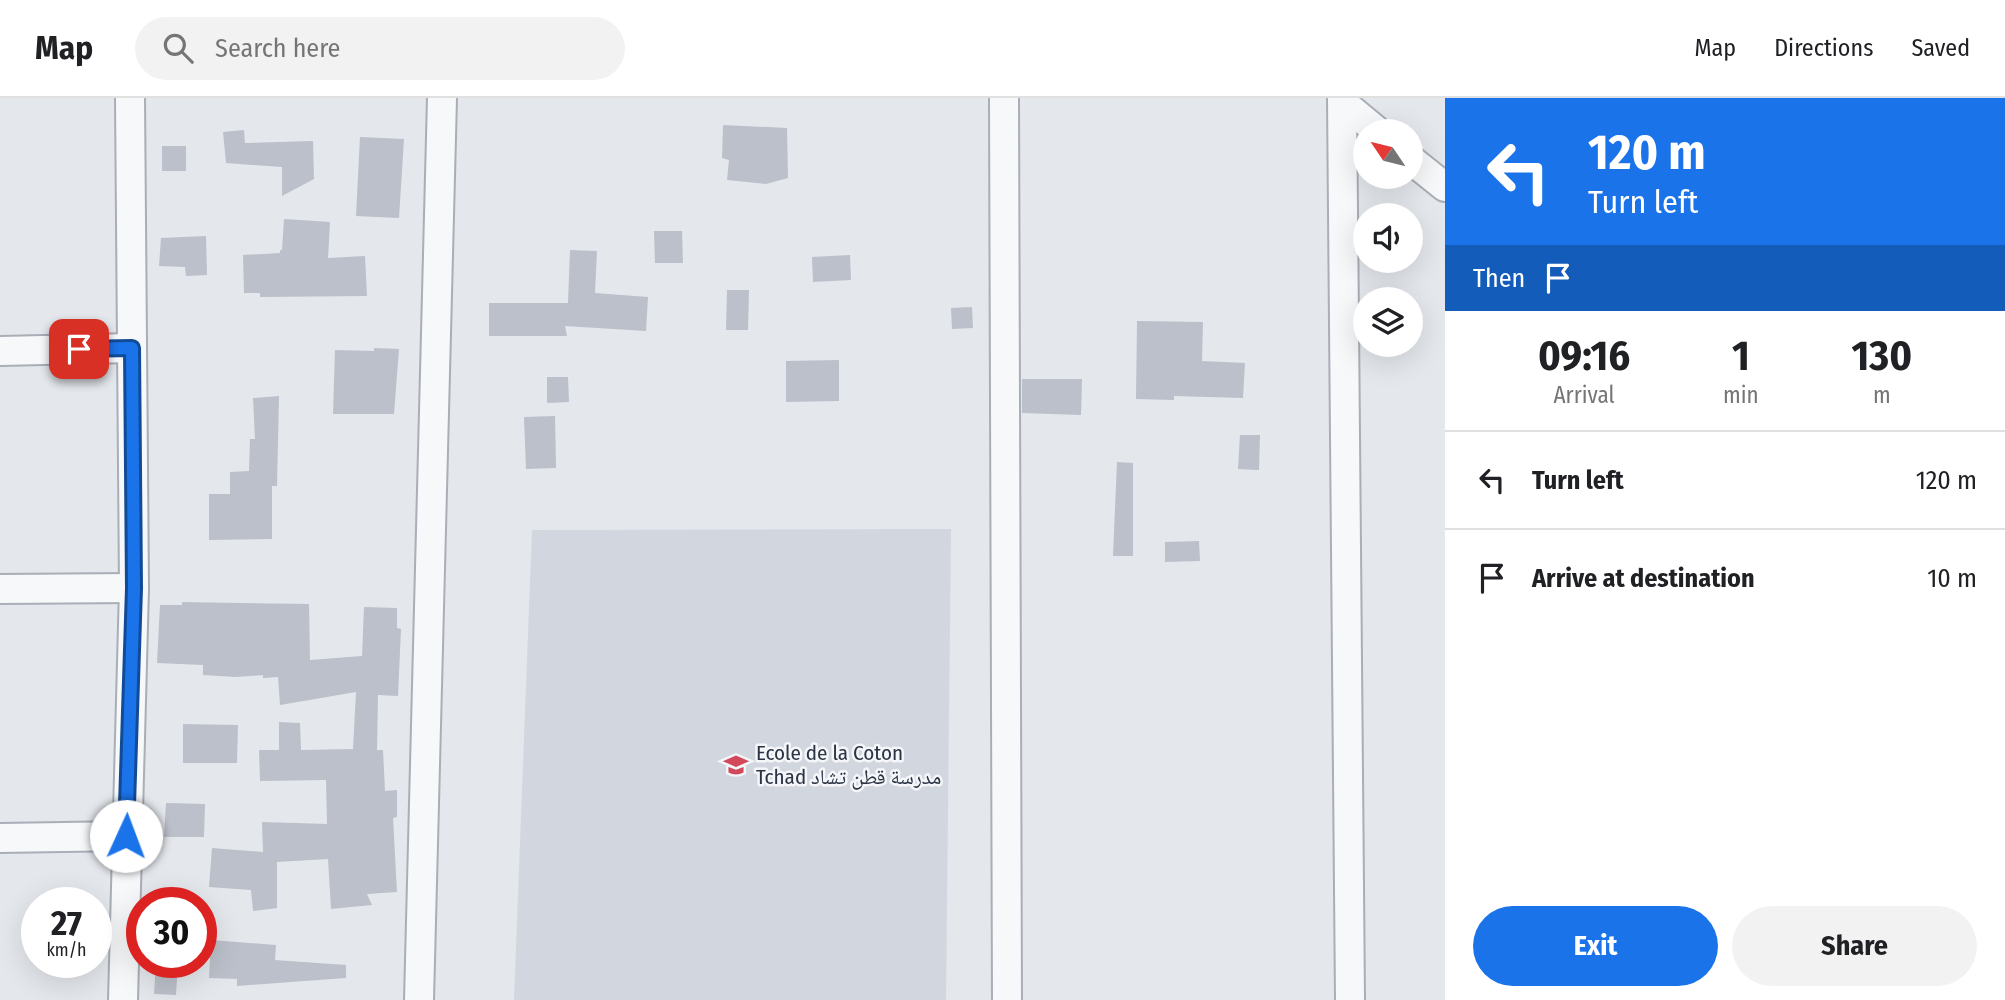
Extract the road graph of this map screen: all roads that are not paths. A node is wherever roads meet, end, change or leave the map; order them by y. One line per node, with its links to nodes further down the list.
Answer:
1 (130, 98): 8 (street)
2 (442, 98): 15 (street)
3 (1004, 98): 16 (street)
4 (1343, 101): 5 (street); 17 (street)
5 (1363, 119)
6 (1423, 169): 7 (street)
7 (1445, 187)
8 (132, 348): 9 (street); 10 (street)
9 (0, 351)
10 (134, 588): 11 (street); 12 (street)
11 (0, 589)
12 (126, 836): 13 (street); 14 (street)
13 (0, 838)
14 (122, 1000)
15 (419, 1000)
16 (1007, 1000)
17 (1350, 1000)

